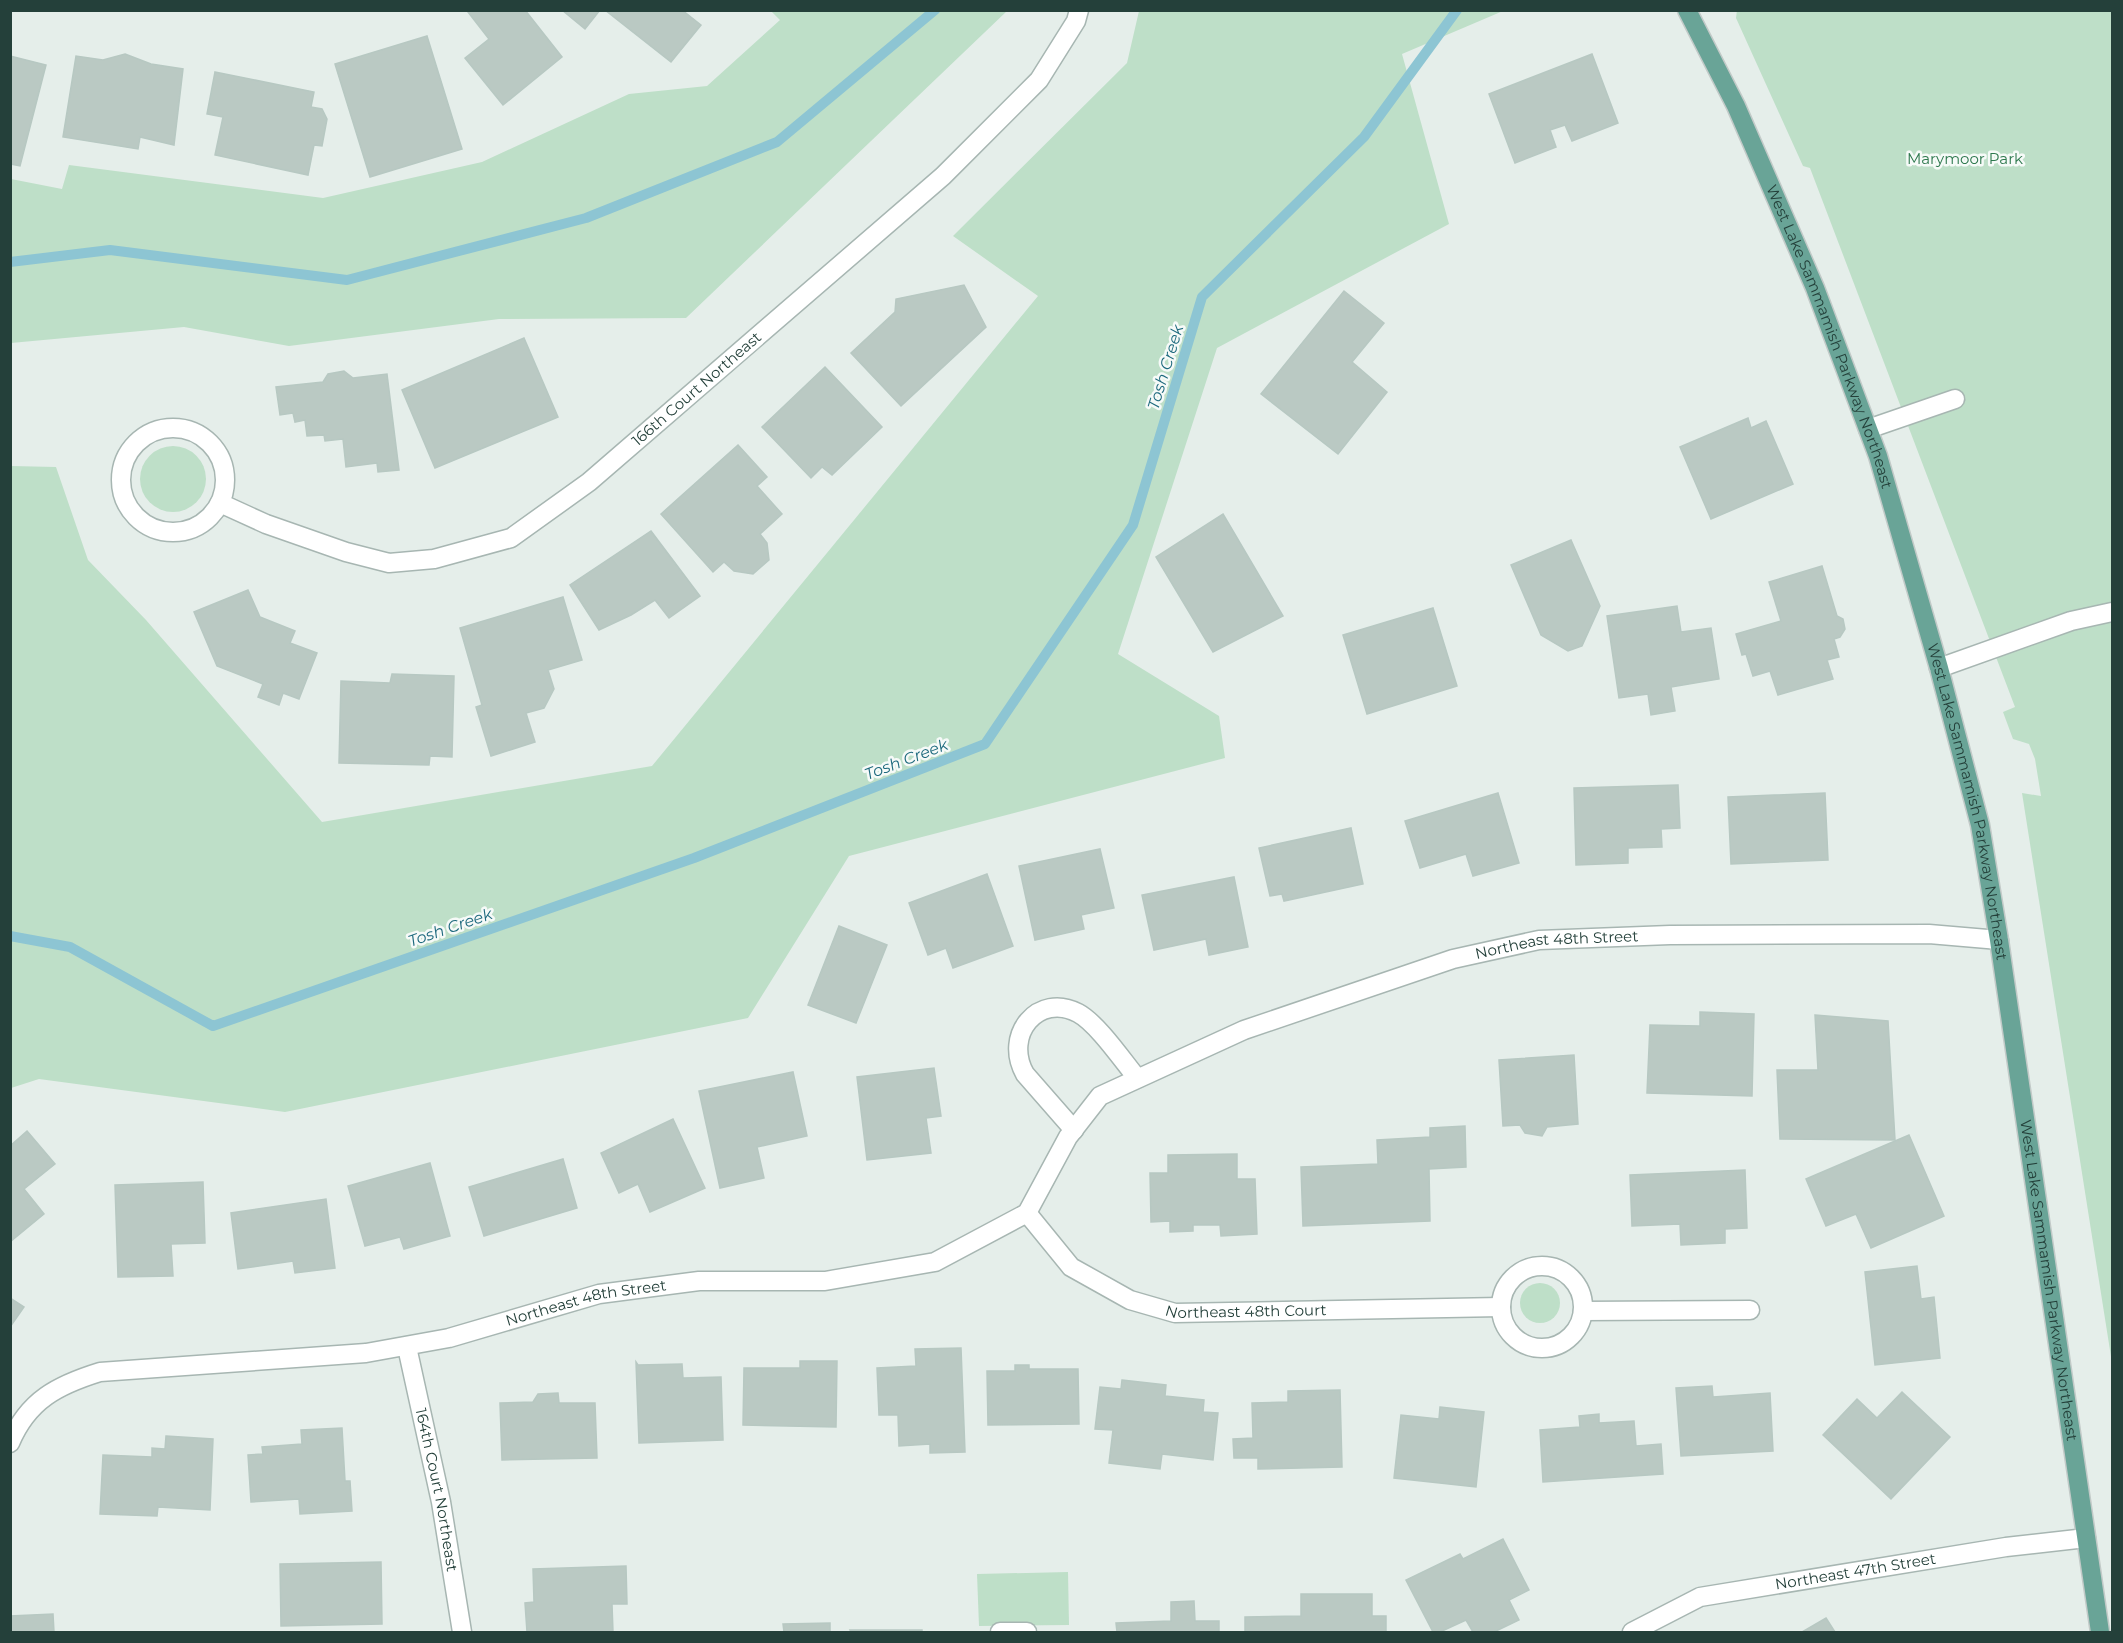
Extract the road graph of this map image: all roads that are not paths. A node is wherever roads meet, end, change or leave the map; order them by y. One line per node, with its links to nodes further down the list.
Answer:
1 (1079, 10): 5 (street, 166th Court Northeast)
2 (1686, 10): 4 (main road, West Lake Sammamish Parkway Northeast)
3 (1955, 399): 4 (street)
4 (1868, 429): 7 (main road, West Lake Sammamish Parkway Northeast)
5 (220, 503): 5 (street)
6 (2112, 612): 7 (street)
7 (1939, 668): 8 (main road, West Lake Sammamish Parkway Northeast)
8 (1999, 940): 9 (street, Northeast 48th Street); 17 (main road, West Lake Sammamish Parkway Northeast)
9 (1137, 1078): 10 (street, Northeast 48th Street); 10 (street)
10 (1074, 1130): 11 (street, Northeast 48th Street)
11 (1027, 1213): 12 (street, Northeast 48th Court); 15 (street, Northeast 48th Street)
12 (1501, 1307): 14 (street); 14 (street)
13 (1750, 1310): 14 (street)
14 (1583, 1311)
15 (407, 1347): 16 (street, Northeast 48th Street); 18 (street, 164th Court Northeast)
16 (10, 1443)
17 (2086, 1538): 21 (street, Northeast 47th Street); 22 (main road, West Lake Sammamish Parkway Northeast)
18 (462, 1632)
19 (1000, 1632): 20 (street)
20 (1027, 1632)
21 (1632, 1632)
22 (2100, 1632)

